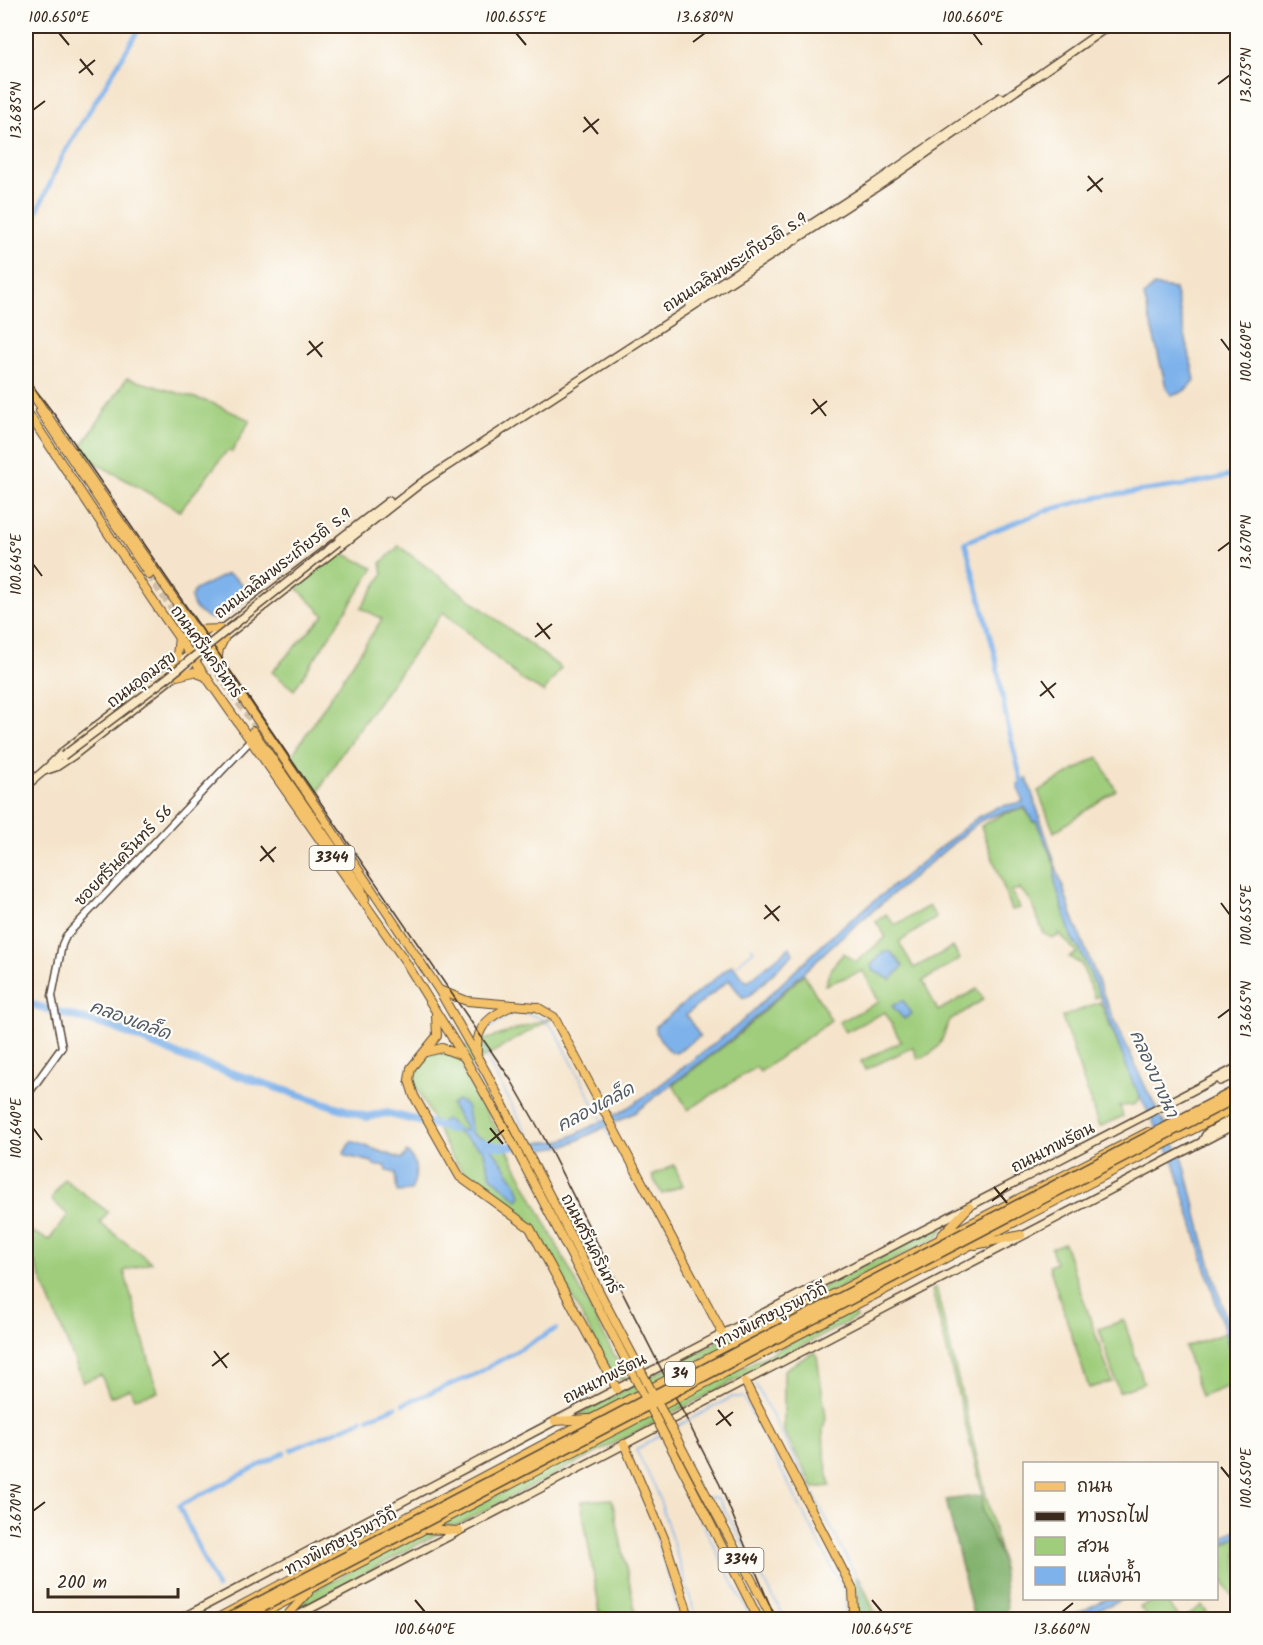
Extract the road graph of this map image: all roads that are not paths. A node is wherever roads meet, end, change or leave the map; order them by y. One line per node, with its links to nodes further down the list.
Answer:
1 (1103, 26): 3 (main road, ถนนเฉลิมพระเกียรติ ร.9)
2 (1109, 26): 3 (main road, ถนนเฉลิมพระเกียรติ ร.9)
3 (586, 372): 7 (main road, ถนนเฉลิมพระเกียรติ ร.9)
4 (26, 385): 5 (main road, ถนนศรีนครินทร์)
5 (35, 399): 6 (main road, ถนนศรีนครินทร์); 12 (main road, ถนนศรีนครินทร์)
6 (26, 410): 13 (main road, ถนนศรีนครินทร์)
7 (450, 461): 8 (main road, ถนนเฉลิมพระเกียรติ ร.9); 9 (main road, ถนนเฉลิมพระเกียรติ ร.9)
8 (380, 507): 10 (main road, ถนนเฉลิมพระเกียรติ ร.9); 14 (main road, ถนนเฉลิมพระเกียรติ ร.9)
9 (372, 520): 10 (main road, ถนนเฉลิมพระเกียรติ ร.9); 15 (main road, ถนนเฉลิมพระเกียรติ ร.9)
10 (355, 530): 11 (main road, ถนนเฉลิมพระเกียรติ ร.9)
11 (338, 542): 33 (main road, ถนนอุดมสุข, bridge)
12 (174, 602): 13 (main road); 17 (main road, ถนนศรีนครินทร์)
13 (161, 613): 18 (main road, ถนนศรีนครินทร์)
14 (235, 618): 15 (main road); 16 (main road, ถนนเฉลิมพระเกียรติ ร.9)
15 (241, 626): 19 (main road, ถนนเฉลิมพระเกียรติ ร.9)
16 (221, 629): 17 (main road); 20 (main road, ถนนเฉลิมพระเกียรติ ร.9)
17 (195, 630): 20 (main road, ถนนศรีนครินทร์)
18 (179, 637): 22 (main road, ถนนศรีนครินทร์); 25 (main road)
19 (224, 639): 21 (main road, ถนนเฉลิมพระเกียรติ ร.9); 24 (main road)
20 (203, 643): 21 (main road, ถนนศรีนครินทร์); 22 (main road, ถนนอุดมสุข)
21 (209, 651): 23 (main road, ถนนอุดมสุข); 24 (main road, ถนนศรีนครินทร์)
22 (191, 653): 23 (main road, ถนนศรีนครินทร์); 25 (main road, ถนนอุดมสุข)
23 (197, 661): 26 (main road, ถนนอุดมสุข); 27 (main road, ถนนศรีนครินทร์)
24 (217, 663): 28 (main road, ถนนศรีนครินทร์)
25 (176, 665): 29 (main road, ถนนอุดมสุข)
26 (177, 676): 27 (main road); 30 (main road, ถนนอุดมสุข)
27 (208, 678): 31 (main road, ถนนศรีนครินทร์)
28 (237, 690): 31 (main road); 35 (main road, ถนนศรีนครินทร์ / 3344)
29 (141, 692): 30 (main road); 33 (main road, ถนนอุดมสุข)
30 (146, 699): 33 (main road, ถนนอุดมสุข)
31 (224, 700): 32 (main road, ถนนศรีนครินทร์ / 3344)
32 (251, 740): 36 (main road, ถนนศรีนครินทร์ / 3344); 47 (street, ซอยศรีนครินทร์ 56)
33 (44, 771): 34 (main road, ถนนอุดมสุข)
34 (26, 786)
35 (370, 888): 36 (main road, ถนนศรีนครินทร์ / 3344); 37 (main road, ถนนศรีนครินทร์ / 3344)
36 (368, 906): 39 (main road, ถนนศรีนครินทร์ / 3344)
37 (439, 990): 38 (main road); 42 (main road, ถนนศรีนครินทร์ / 3344)
38 (518, 1004): 42 (main road); 59 (main road)
39 (435, 1007): 40 (main road); 41 (main road, ถนนศรีนครินทร์ / 3344)
40 (422, 1054): 41 (main road); 61 (main road)
41 (464, 1057): 58 (main road, ถนนศรีนครินทร์ / 3344)
42 (477, 1057): 58 (main road, ถนนศรีนครินทร์ / 3344)
43 (1238, 1067): 46 (main road, ถนนเทพรัตน / 34)
44 (1238, 1073): 46 (main road)
45 (1238, 1088): 56 (main road, ถนนเทพรัตน / 34, bridge); 70 (highway, ทางพิเศษบูรพาวิถี, bridge)
46 (1184, 1096): 54 (main road, ถนนเทพรัตน / 34)
47 (26, 1097)
48 (1238, 1097): 71 (highway, ทางพิเศษบูรพาวิถี, bridge)
49 (1238, 1102): 72 (highway, bridge)
50 (1238, 1106): 57 (main road, 34)
51 (1238, 1115): 53 (main road)
52 (1238, 1123): 53 (main road, 34)
53 (1202, 1142): 55 (main road, 34)
54 (969, 1207): 56 (main road); 59 (main road, ถนนเทพรัตน / 34)
55 (1021, 1235): 57 (main road); 60 (main road, 34)
56 (936, 1241): 62 (main road, ถนนเทพรัตน / 34)
57 (965, 1247): 65 (main road, 34)
58 (598, 1299): 76 (main road, ถนนศรีนครินทร์ / 3344, bridge); 77 (main road, ถนนศรีนครินทร์ / 3344, bridge)
59 (723, 1334): 61 (main road, ถนนเทพรัตน / 34)
60 (745, 1382): 64 (main road, 34); 78 (main road)
61 (617, 1389): 63 (main road, ถนนเทพรัตน / 34)
62 (591, 1419): 63 (main road); 69 (main road, ถนนเทพรัตน / 34)
63 (555, 1421): 68 (main road, ถนนเทพรัตน / 34)
64 (624, 1444): 66 (main road, 34); 75 (main road)
65 (425, 1528): 66 (main road); 67 (main road, 34)
66 (459, 1531): 74 (main road, 34)
67 (316, 1586): 72 (main road, 34); 73 (main road)
68 (178, 1620)
69 (213, 1620)
70 (224, 1620)
71 (239, 1620)
72 (250, 1620)
73 (283, 1620)
74 (289, 1620)
75 (690, 1620)
76 (759, 1620)
77 (773, 1620)
78 (850, 1620)

